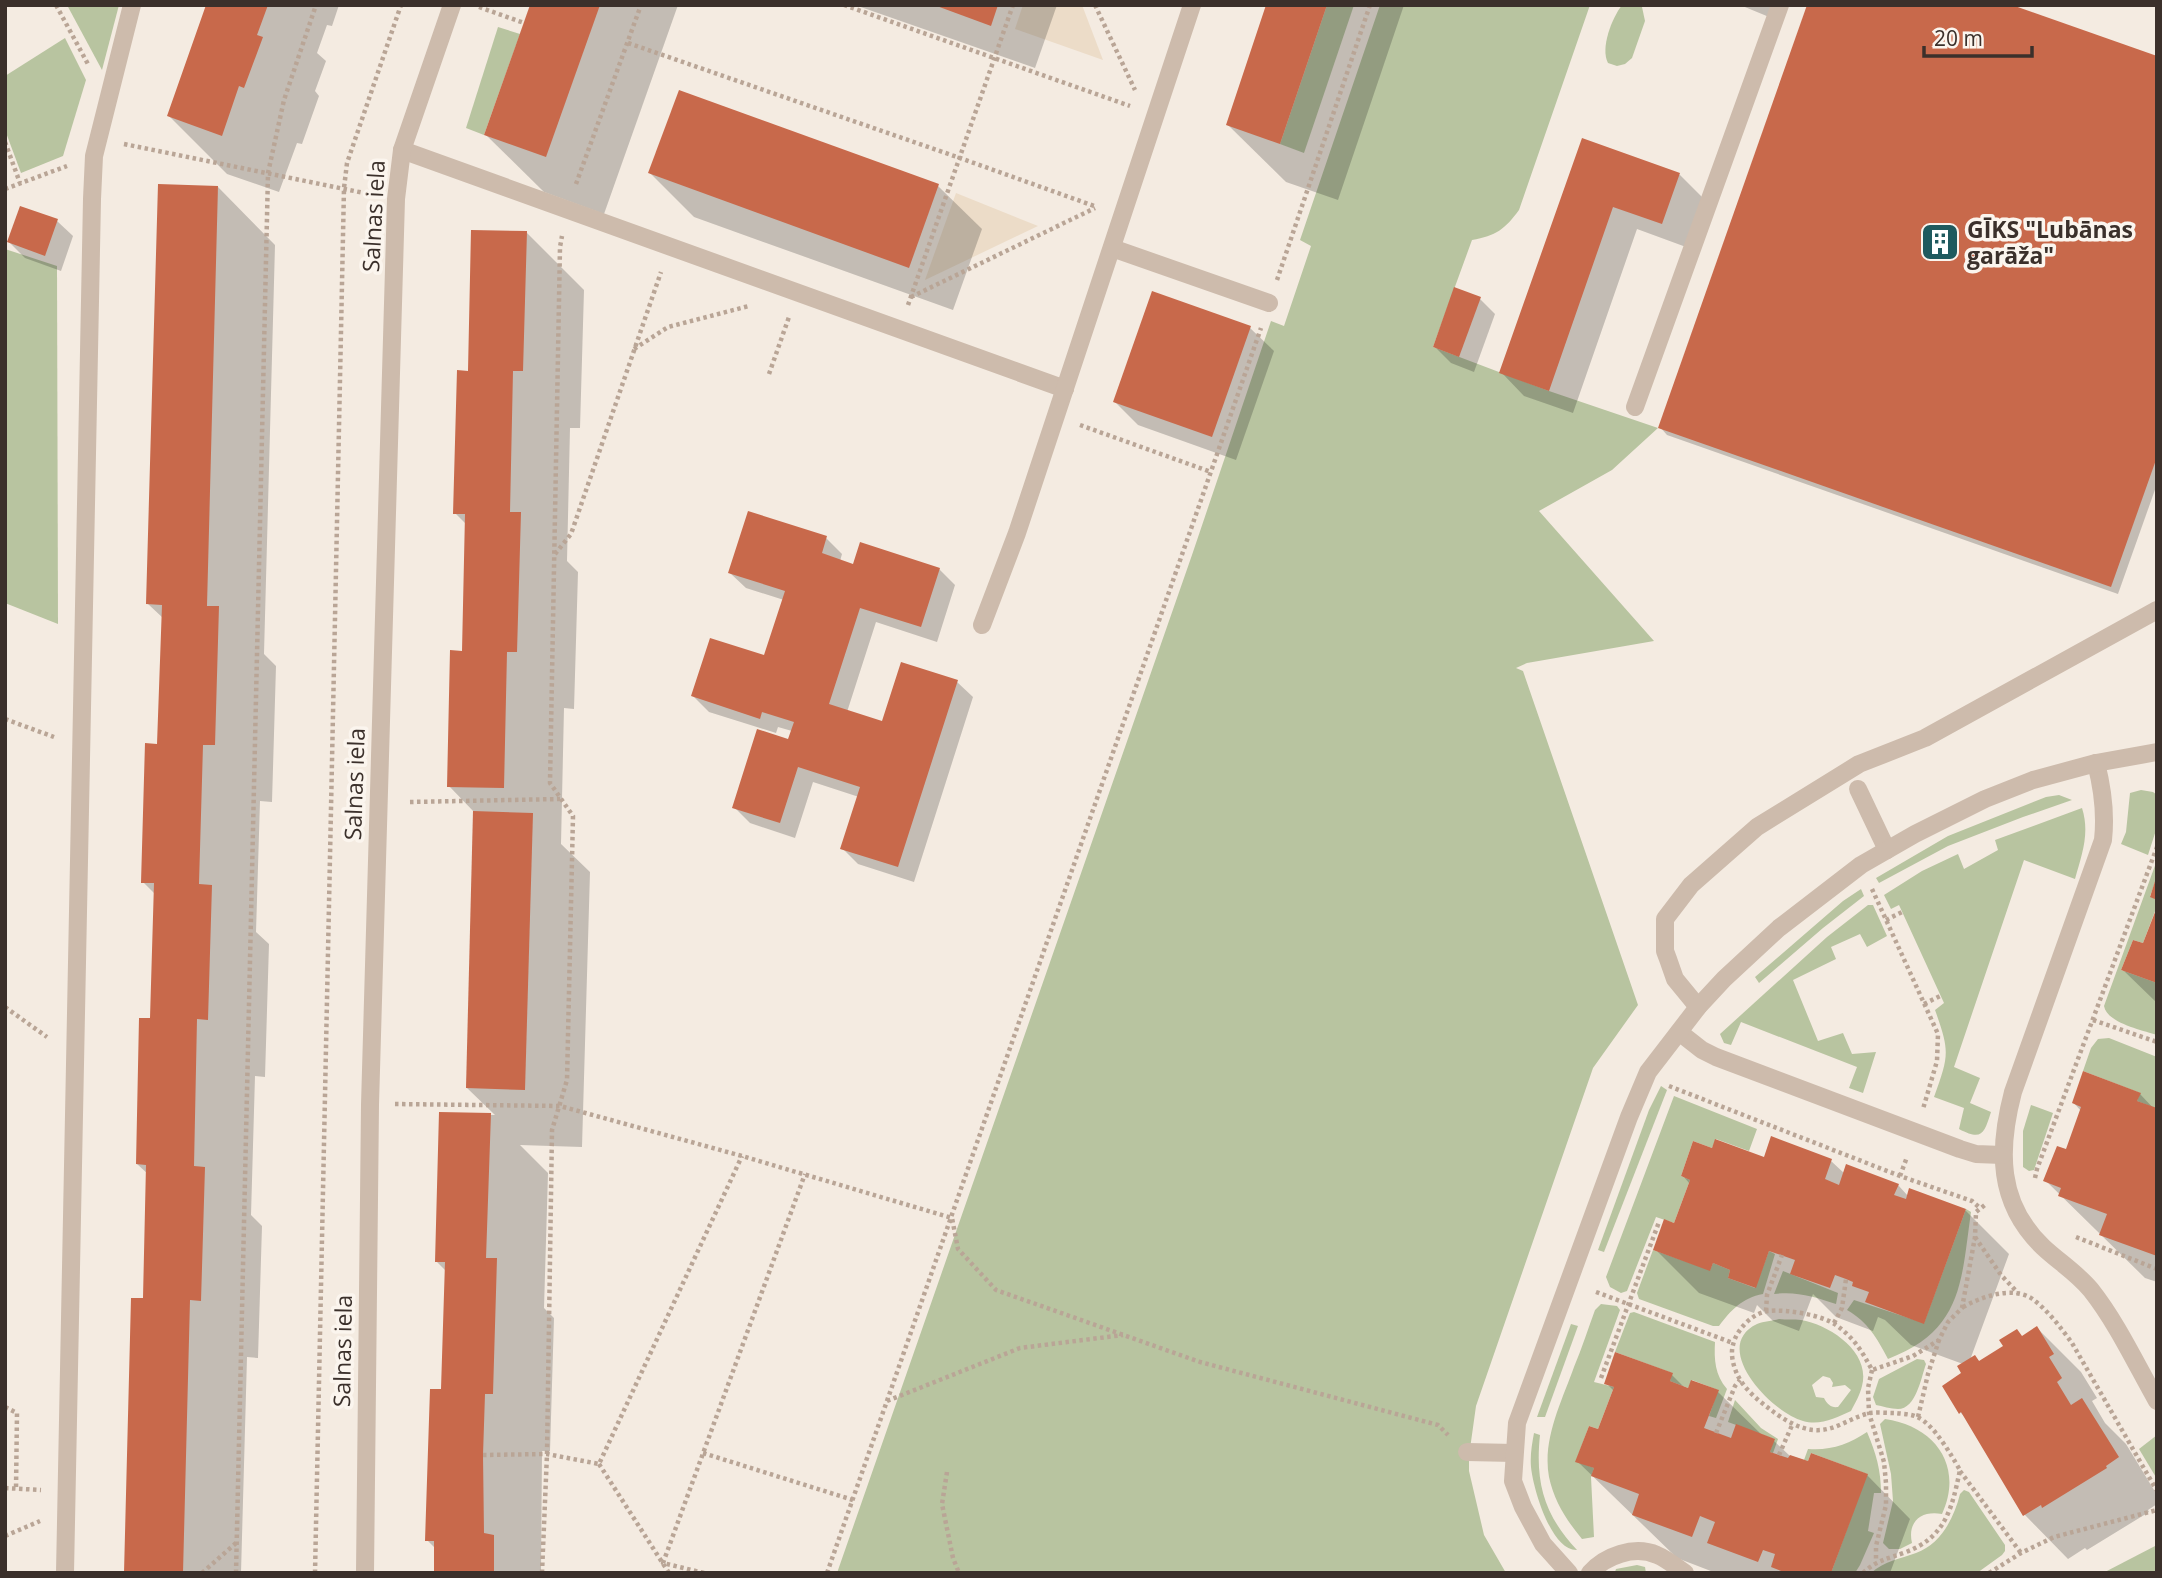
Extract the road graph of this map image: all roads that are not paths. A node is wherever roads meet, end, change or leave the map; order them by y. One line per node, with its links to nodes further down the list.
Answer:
1 (132, 5): 22 (street)
2 (452, 5): 5 (street, Salnas iela)
3 (1192, 5): 6 (street)
4 (1780, 5): 9 (street)
5 (402, 150): 8 (street); 23 (street, Salnas iela)
6 (1112, 248): 7 (street); 8 (street)
7 (1269, 303)
8 (1065, 389): 11 (street)
9 (1635, 407)
10 (2157, 610): 16 (street)
11 (982, 625)
12 (2157, 752): 13 (street)
13 (2096, 763): 15 (street); 18 (street)
14 (1858, 789): 15 (street)
15 (1887, 850): 16 (street)
16 (1698, 1007): 17 (street)
17 (1679, 1032): 18 (street); 21 (street)
18 (2002, 1155): 19 (street)
19 (2157, 1401)
20 (1467, 1452): 21 (street)
21 (1514, 1453): 24 (street)
22 (65, 1573)
23 (365, 1573)
24 (1570, 1573)
25 (1590, 1573): 26 (street)
26 (1685, 1573)

